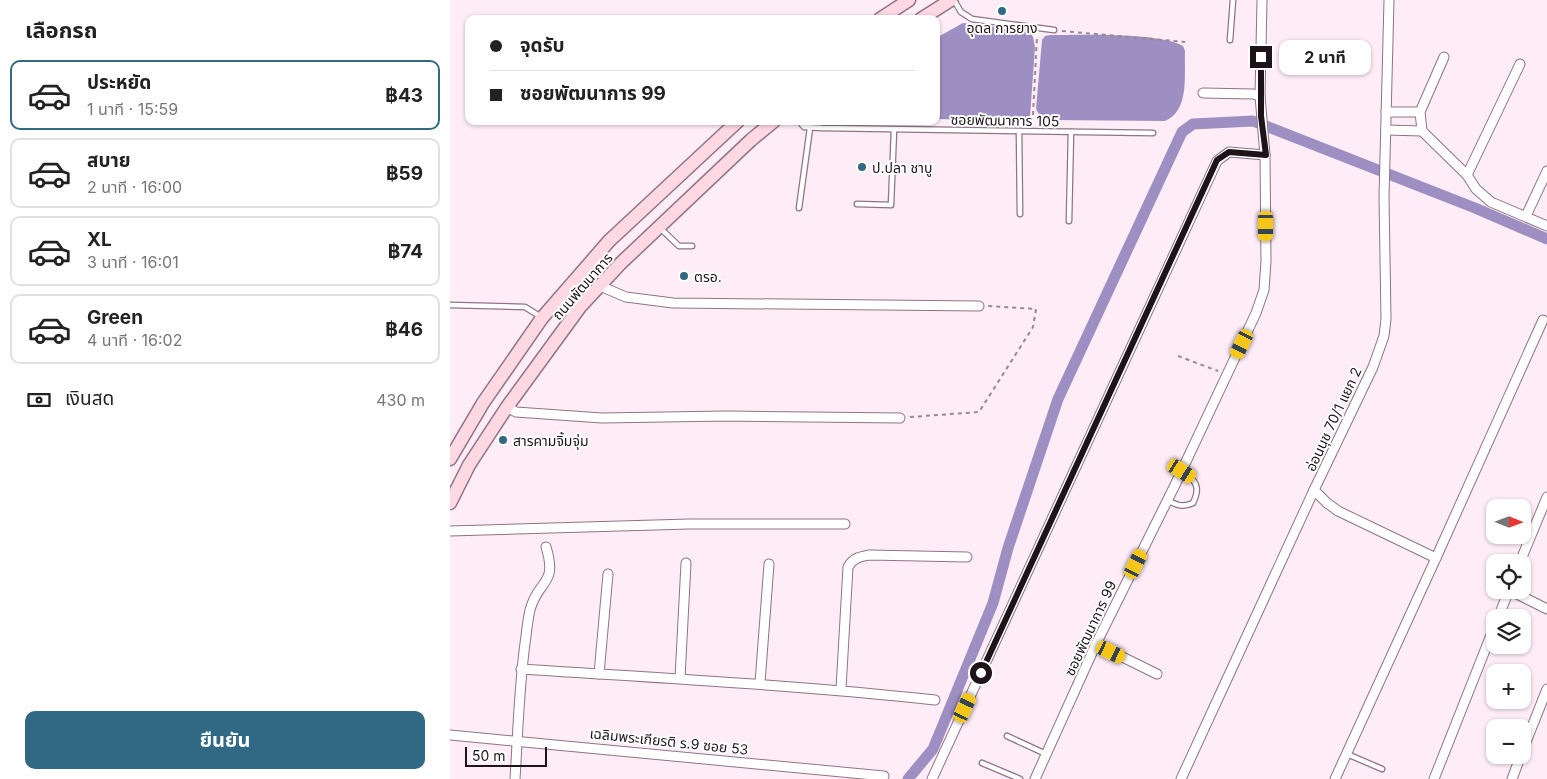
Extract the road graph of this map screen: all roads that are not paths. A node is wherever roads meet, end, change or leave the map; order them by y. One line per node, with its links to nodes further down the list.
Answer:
1 (909, 0): 6 (main road)
2 (953, 0): 7 (main road); 8 (lane)
3 (1233, 0): 9 (lane)
4 (1262, 0): 13 (street, ซอยพัฒนาการ 99)
5 (1389, 0): 14 (street, อ่อนนุช 70/1 แยก 2)
6 (886, 15)
7 (929, 15)
8 (1054, 30)
9 (1230, 40)
10 (1444, 57): 15 (street)
11 (1520, 64): 28 (street)
12 (1203, 94): 13 (street)
13 (1260, 96): 26 (street, ซอยพัฒนาการ 99)
14 (1386, 112): 15 (street); 21 (street, อ่อนนุช 70/1 แยก 2)
15 (1420, 112): 23 (street)
16 (734, 125): 40 (main road, ถนนพัฒนาการ)
17 (769, 125): 35 (main road, ถนนพัฒนาการ)
18 (803, 125): 19 (lane)
19 (810, 128): 20 (lane, ซอยพัฒนาการ 105); 30 (lane)
20 (894, 130): 22 (lane, ซอยพัฒนาการ 105); 29 (lane)
21 (1386, 130): 23 (street); 46 (street, อ่อนนุช 70/1 แยก 2)
22 (1019, 131): 24 (lane, ซอยพัฒนาการ 105); 31 (lane)
23 (1422, 131): 28 (street)
24 (1071, 132): 25 (lane, ซอยพัฒนาการ 105); 33 (lane)
25 (1153, 133)
26 (1266, 155): 45 (street, ซอยพัฒนาการ 99); 82 (street)
27 (1547, 171): 32 (street)
28 (1467, 175): 32 (street)
29 (857, 204)
30 (799, 208)
31 (1020, 214)
32 (1526, 216): 34 (street)
33 (1069, 221)
34 (1547, 226)
35 (659, 227): 36 (lane); 37 (main road, ถนนพัฒนาการ)
36 (692, 246)
37 (600, 286): 39 (street); 42 (main road, ถนนพัฒนาการ)
38 (450, 305): 40 (lane)
39 (979, 306)
40 (542, 318): 44 (main road, ถนนพัฒนาการ)
41 (1543, 320): 55 (street)
42 (506, 407): 43 (street); 49 (main road, ถนนพัฒนาการ)
43 (900, 418)
44 (450, 459)
45 (1182, 471): 48 (street, ซอยพัฒนาการ 99); 48 (lane)
46 (1314, 490): 55 (street, อ่อนนุช 70/1 แยก 2); 85 (street)
47 (1547, 497): 53 (street)
48 (1167, 500): 61 (street, ซอยพัฒนาการ 99)
49 (450, 503)
50 (845, 524): 51 (street)
51 (450, 531)
52 (546, 546): 63 (street)
53 (1523, 554)
54 (967, 557): 68 (street)
55 (1436, 558): 76 (street)
56 (686, 563): 66 (street)
57 (769, 564): 67 (street)
58 (608, 574): 64 (street)
59 (1527, 599): 60 (street)
60 (1547, 609)
61 (1096, 644): 65 (street); 75 (street, ซอยพัฒนาการ 99)
62 (1486, 648): 87 (street)
63 (521, 669): 64 (street); 74 (street)
64 (598, 674): 66 (street)
65 (1157, 674)
66 (680, 678): 67 (street)
67 (760, 684): 68 (street)
68 (842, 689): 70 (street)
69 (1547, 690): 71 (street)
70 (935, 700)
71 (1531, 730)
72 (450, 734): 74 (street, เฉลิมพระเกียรติ ร.9 ซอย 53)
73 (1007, 736): 75 (lane)
74 (518, 740): 80 (street, เฉลิมพระเกียรติ ร.9 ซอย 53); 81 (street)
75 (1046, 754): 84 (street, ซอยพัฒนาการ 99)
76 (1347, 754): 79 (lane); 86 (street)
77 (982, 763): 83 (lane)
78 (1518, 764): 88 (street)
79 (1382, 769)
80 (884, 776)
81 (515, 779)
82 (932, 779)
83 (1020, 779)
84 (1035, 779)
85 (1181, 779)
86 (1335, 779)
87 (1434, 779)
88 (1512, 779)

